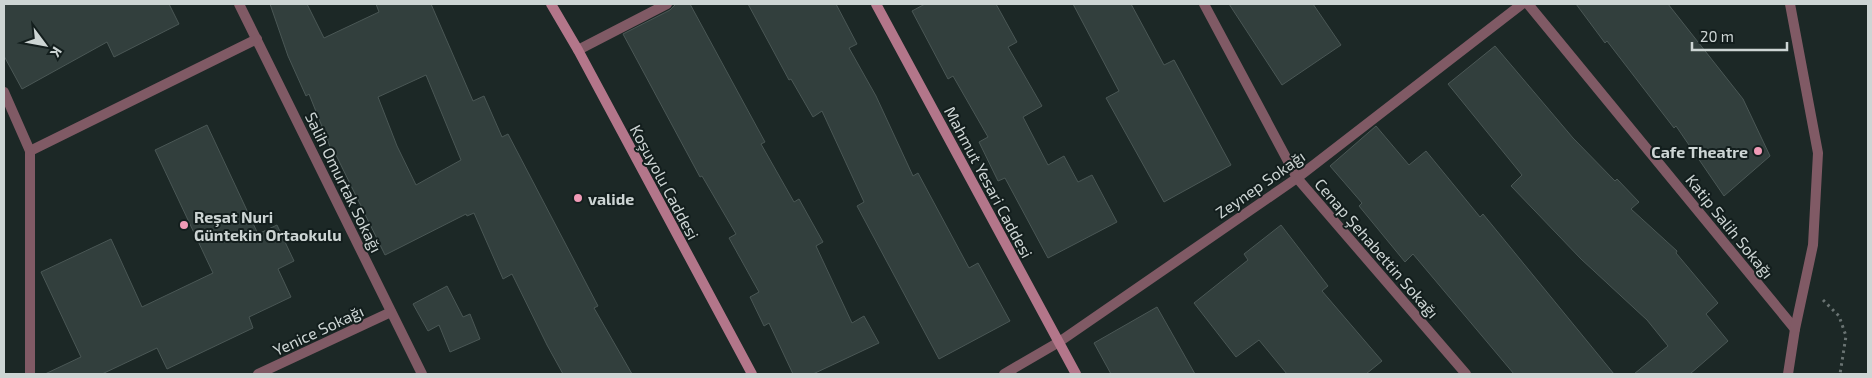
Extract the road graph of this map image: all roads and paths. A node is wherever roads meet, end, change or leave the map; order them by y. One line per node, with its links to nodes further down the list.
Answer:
1 (239, 4): 9 (street, Salih Omurtak Sokağı)
2 (551, 4): 10 (main road, Koşuyolu Caddesi)
3 (667, 4): 10 (street)
4 (876, 4): 17 (main road, Mahmut Yesari Caddesi)
5 (1204, 4): 13 (street, Cenap Şehabettin Sokağı)
6 (1522, 4): 13 (street, Zeynep Sokağı)
7 (1528, 4): 16 (street, Katip Salih Sokağı)
8 (1790, 4): 14 (street)
9 (257, 39): 12 (street); 15 (street, Salih Omurtak Sokağı)
10 (578, 50): 21 (main road, Koşuyolu Caddesi)
11 (4, 92): 12 (street)
12 (30, 151): 18 (street)
13 (1297, 178): 17 (street, Zeynep Sokağı); 24 (street, Cenap Şehabettin Sokağı)
14 (1805, 282): 16 (street); 26 (path)
15 (391, 312): 19 (street, Yenice Sokağı); 20 (street, Salih Omurtak Sokağı)
16 (1795, 329): 25 (street)
17 (1059, 342): 22 (street, Zeynep Sokağı); 23 (main road, Mahmut Yesari Caddesi)
18 (30, 374)
19 (258, 374)
20 (422, 374)
21 (752, 374)
22 (1004, 374)
23 (1076, 374)
24 (1466, 374)
25 (1788, 374)
26 (1840, 374)

